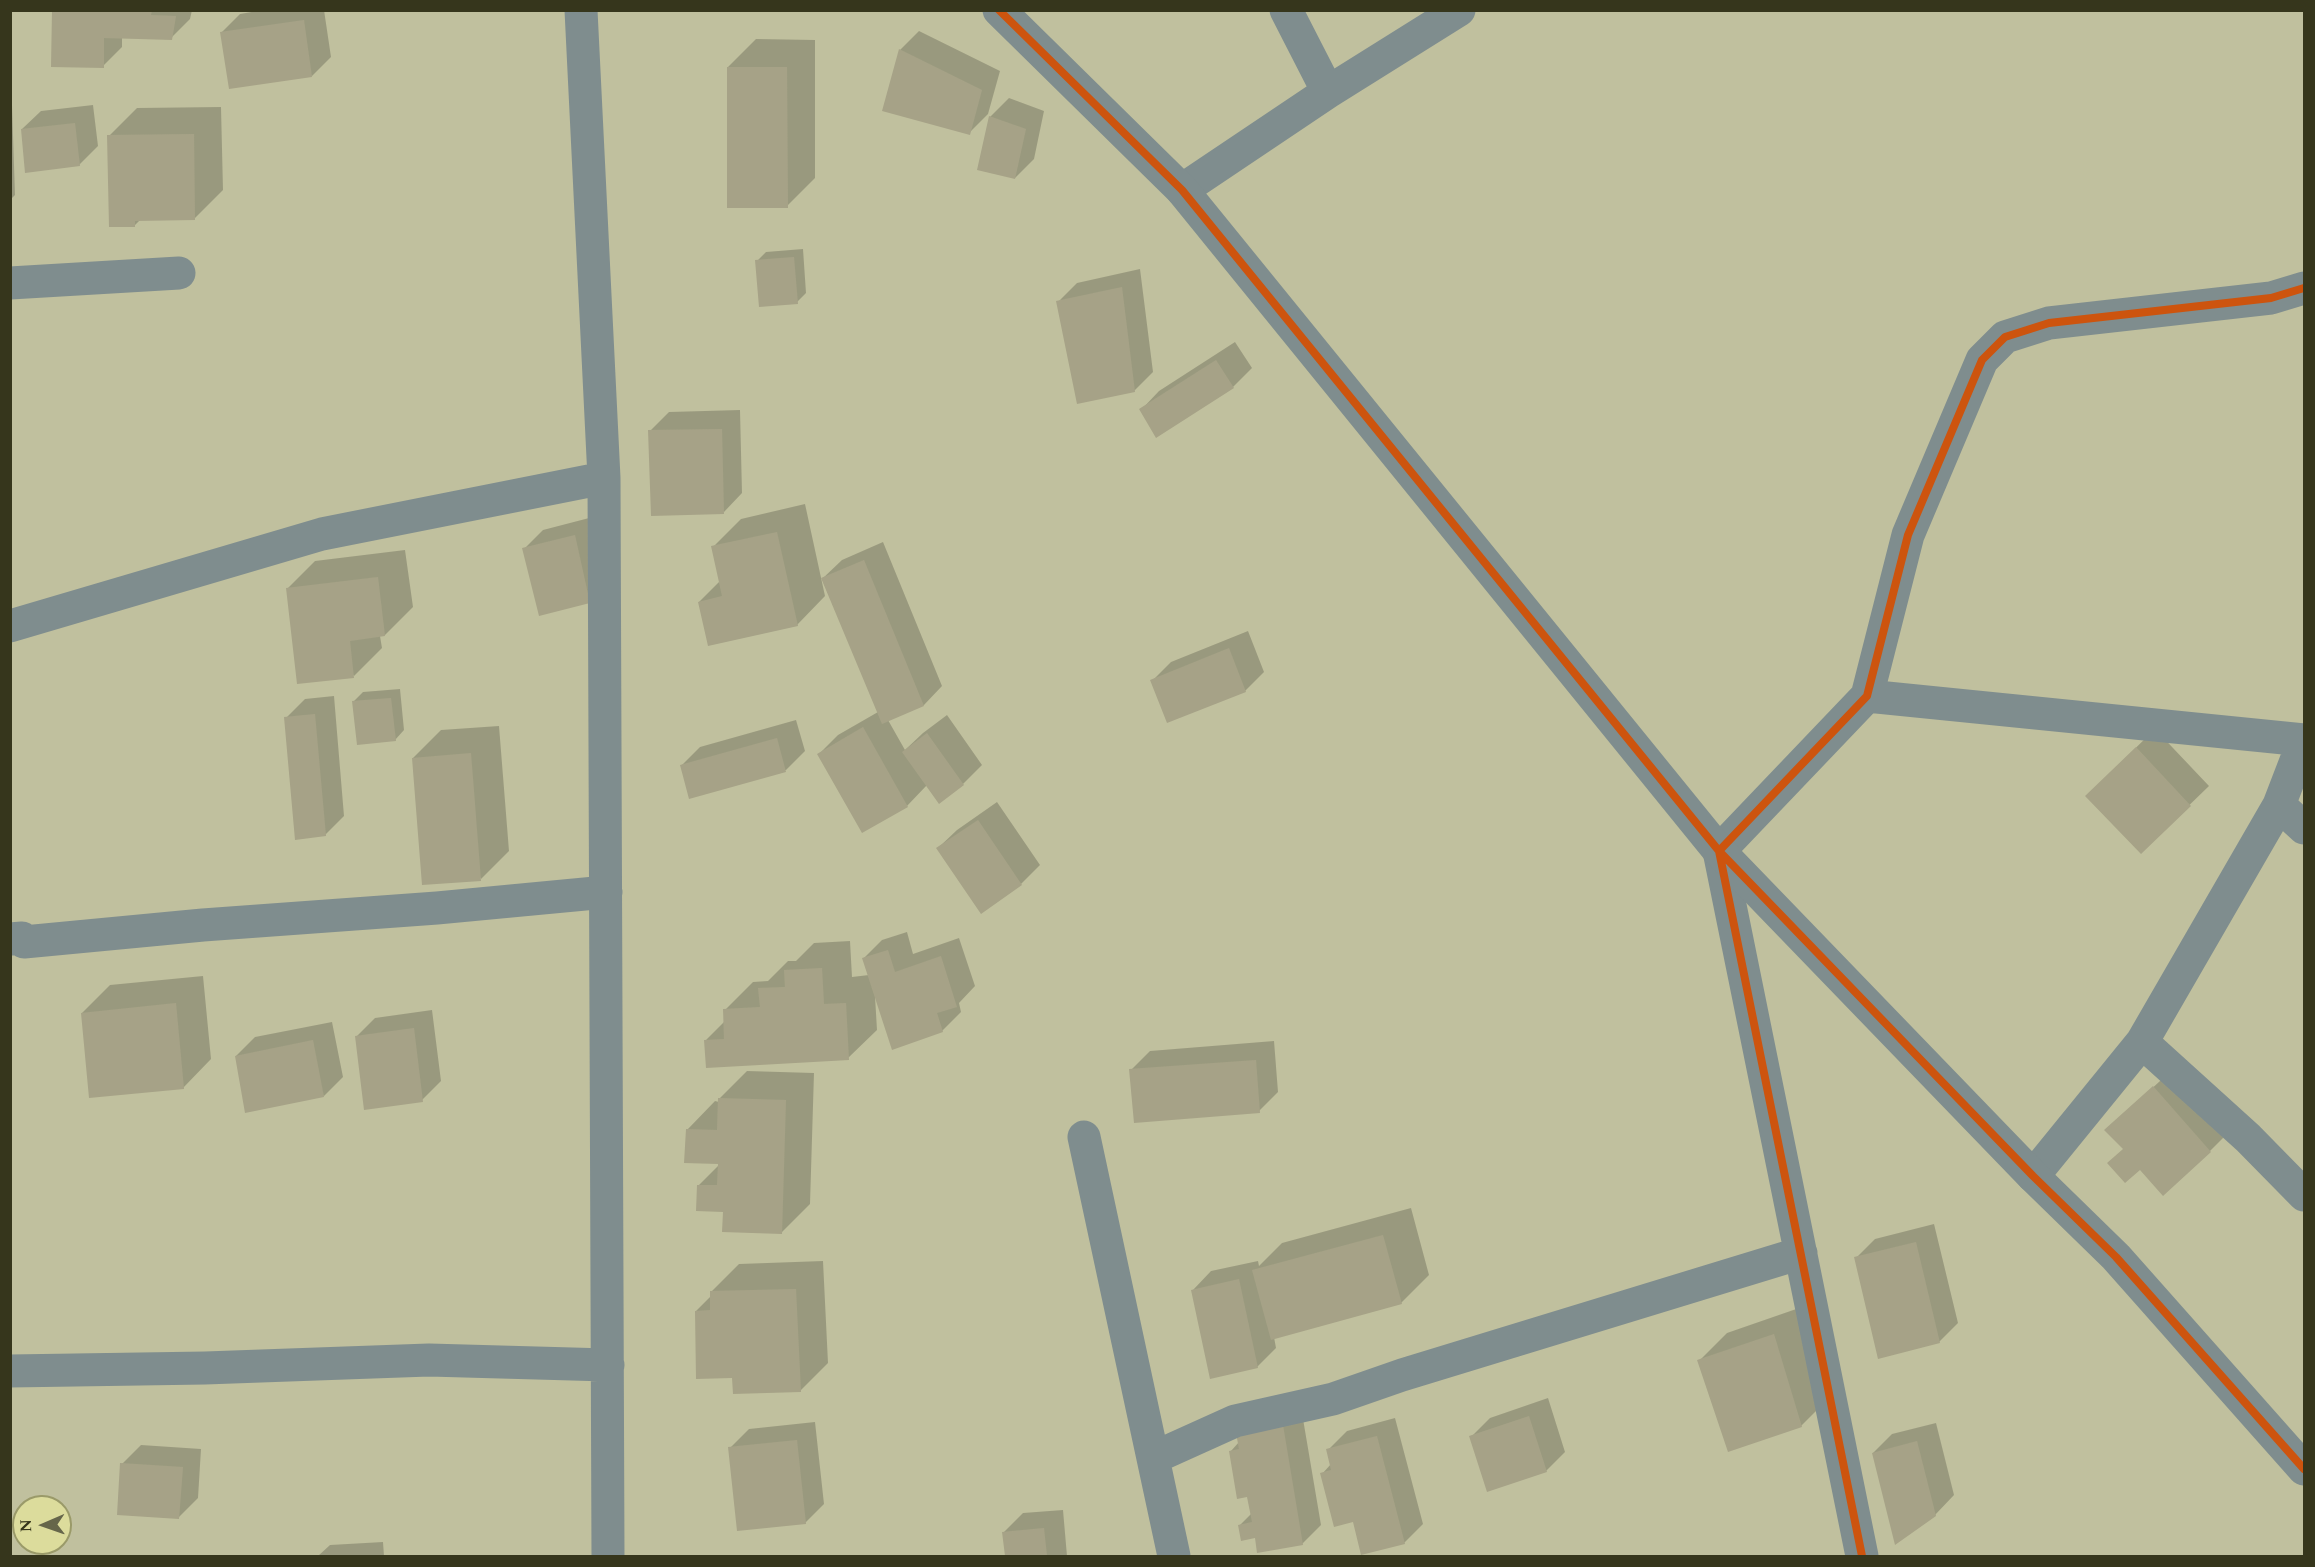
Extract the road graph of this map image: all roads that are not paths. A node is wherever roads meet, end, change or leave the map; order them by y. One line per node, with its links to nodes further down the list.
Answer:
1 (582, 10): 10 (street)
2 (999, 10): 6 (street)
3 (1287, 10): 5 (street)
4 (1459, 10): 5 (street)
5 (1329, 92): 6 (street)
6 (1182, 190): 16 (street)
7 (179, 273): 8 (street)
8 (10, 283)
9 (2304, 288): 12 (street)
10 (604, 478): 11 (street); 17 (street)
11 (10, 626)
12 (1867, 696): 13 (street); 16 (street)
13 (2304, 740): 14 (street)
14 (2278, 805): 15 (street); 19 (street)
15 (2304, 828)
16 (1719, 850): 21 (street); 23 (street)
17 (606, 892): 18 (street); 24 (street)
18 (10, 939)
19 (2142, 1042): 21 (street); 22 (street)
20 (1084, 1137): 26 (street)
21 (2033, 1176): 27 (street)
22 (2304, 1195)
23 (1801, 1253): 26 (street); 30 (street)
24 (608, 1365): 25 (street); 28 (street)
25 (10, 1371)
26 (1153, 1458): 29 (street)
27 (2304, 1469)
28 (608, 1557)
29 (1173, 1557)
30 (1862, 1557)

